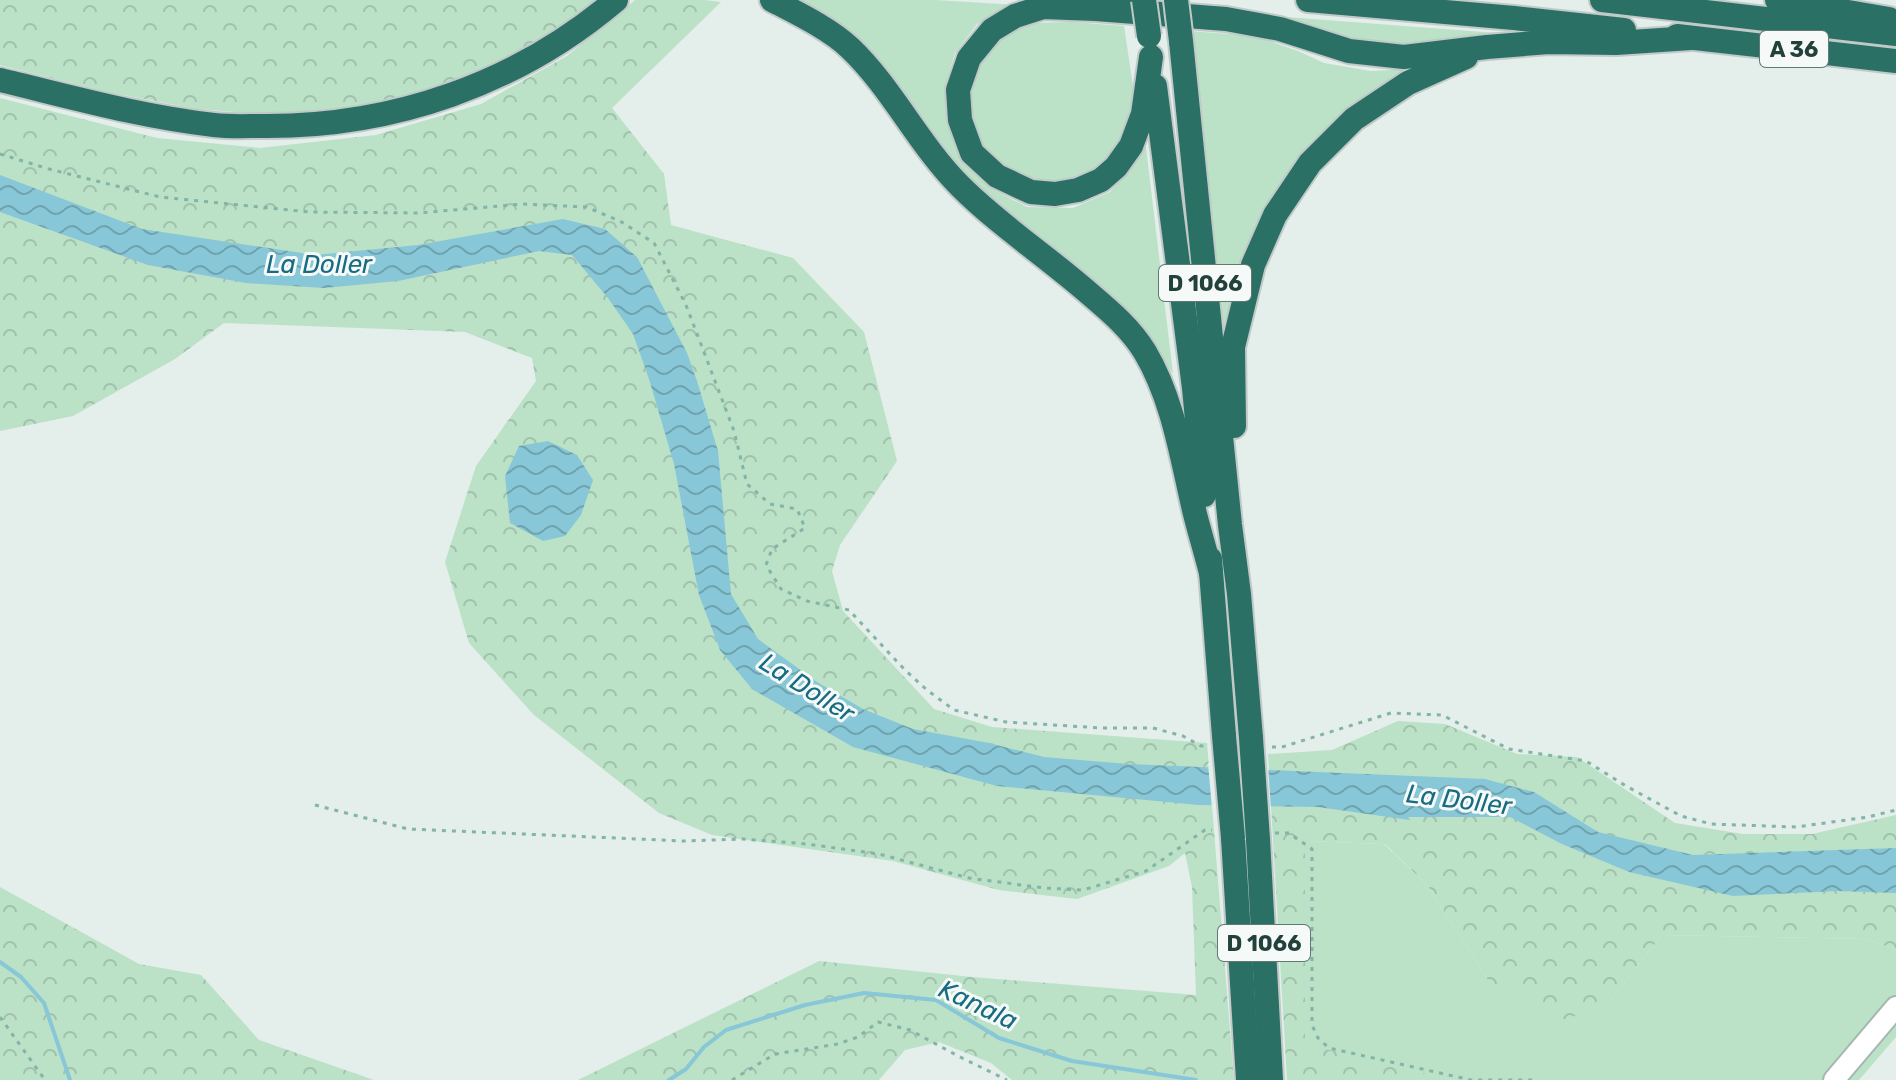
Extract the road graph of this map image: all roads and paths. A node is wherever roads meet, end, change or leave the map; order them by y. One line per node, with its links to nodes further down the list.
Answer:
1 (772, 0): 17 (highway)
2 (1144, 0): 11 (highway, D 1066, bridge)
3 (1176, 0): 16 (highway, D 1066, bridge)
4 (1308, 0): 10 (highway, A 36)
5 (1602, 0): 9 (highway, A 36)
6 (1777, 0): 8 (highway)
7 (616, 1): 14 (highway)
8 (1896, 21)
9 (1896, 34)
10 (1691, 38): 12 (highway); 13 (highway, A 36)
11 (1150, 46): 12 (highway); 17 (highway, D 1066)
12 (1487, 47): 16 (highway)
13 (1896, 61)
14 (0, 80)
15 (0, 154): 18 (path)
16 (1230, 525): 19 (highway, D 1066)
17 (1211, 573): 18 (highway, D 1066)
18 (1219, 741): 22 (highway, D 1066, bridge)
19 (1260, 742): 21 (path); 23 (highway, D 1066, bridge)
20 (315, 805): 22 (path)
21 (1896, 810)
22 (1226, 834): 26 (highway, D 1066)
23 (1266, 836): 26 (highway, D 1066); 32 (path)
24 (1896, 1007): 33 (street)
25 (0, 1017): 27 (path)
26 (1258, 1045): 30 (highway, D 1066); 31 (highway, D 1066)
27 (45, 1080)
28 (732, 1080): 29 (path)
29 (1007, 1080)
30 (1248, 1080)
31 (1271, 1080)
32 (1537, 1080)
33 (1834, 1080)

